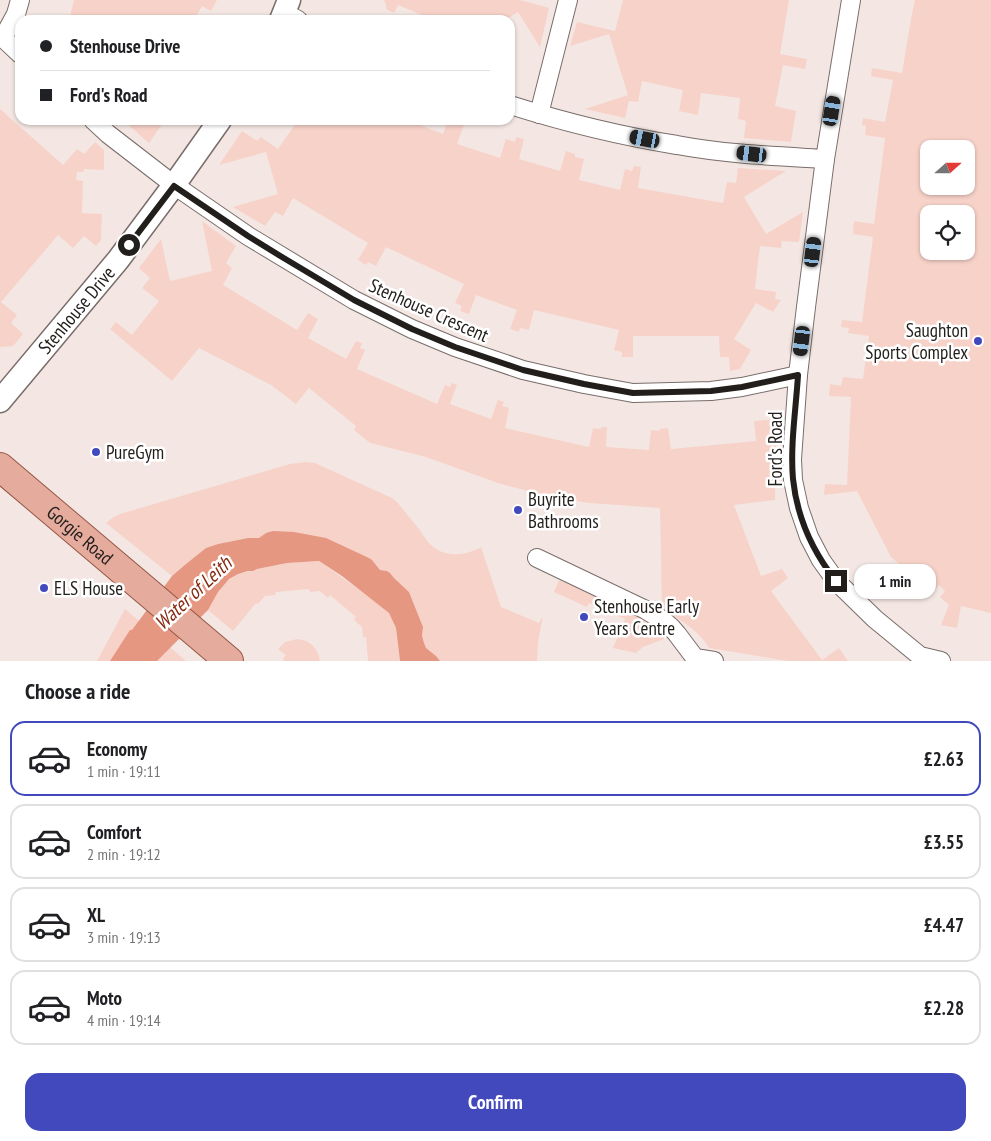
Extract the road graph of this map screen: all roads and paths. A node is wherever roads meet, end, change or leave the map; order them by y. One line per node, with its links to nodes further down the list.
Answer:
1 (20, 0): 4 (street)
2 (568, 0): 9 (street)
3 (851, 0): 12 (street, Ford's Road)
4 (15, 15)
5 (15, 15): 6 (street)
6 (1, 36): 7 (street)
7 (15, 49)
8 (515, 107): 9 (street)
9 (539, 114): 12 (street)
10 (98, 125): 13 (street, Stenhouse Crescent)
11 (217, 125): 13 (street, Stenhouse Drive)
12 (824, 159): 14 (street, Ford's Road)
13 (174, 186): 14 (street, Stenhouse Crescent); 15 (street, Stenhouse Drive)
14 (798, 375): 18 (street, Ford's Road)
15 (0, 402)
16 (0, 467): 19 (main road, Gorgie Road)
17 (537, 558): 20 (street)
18 (915, 658): 21 (street, Ford's Road)
19 (230, 661)
20 (714, 661)
21 (941, 661)

